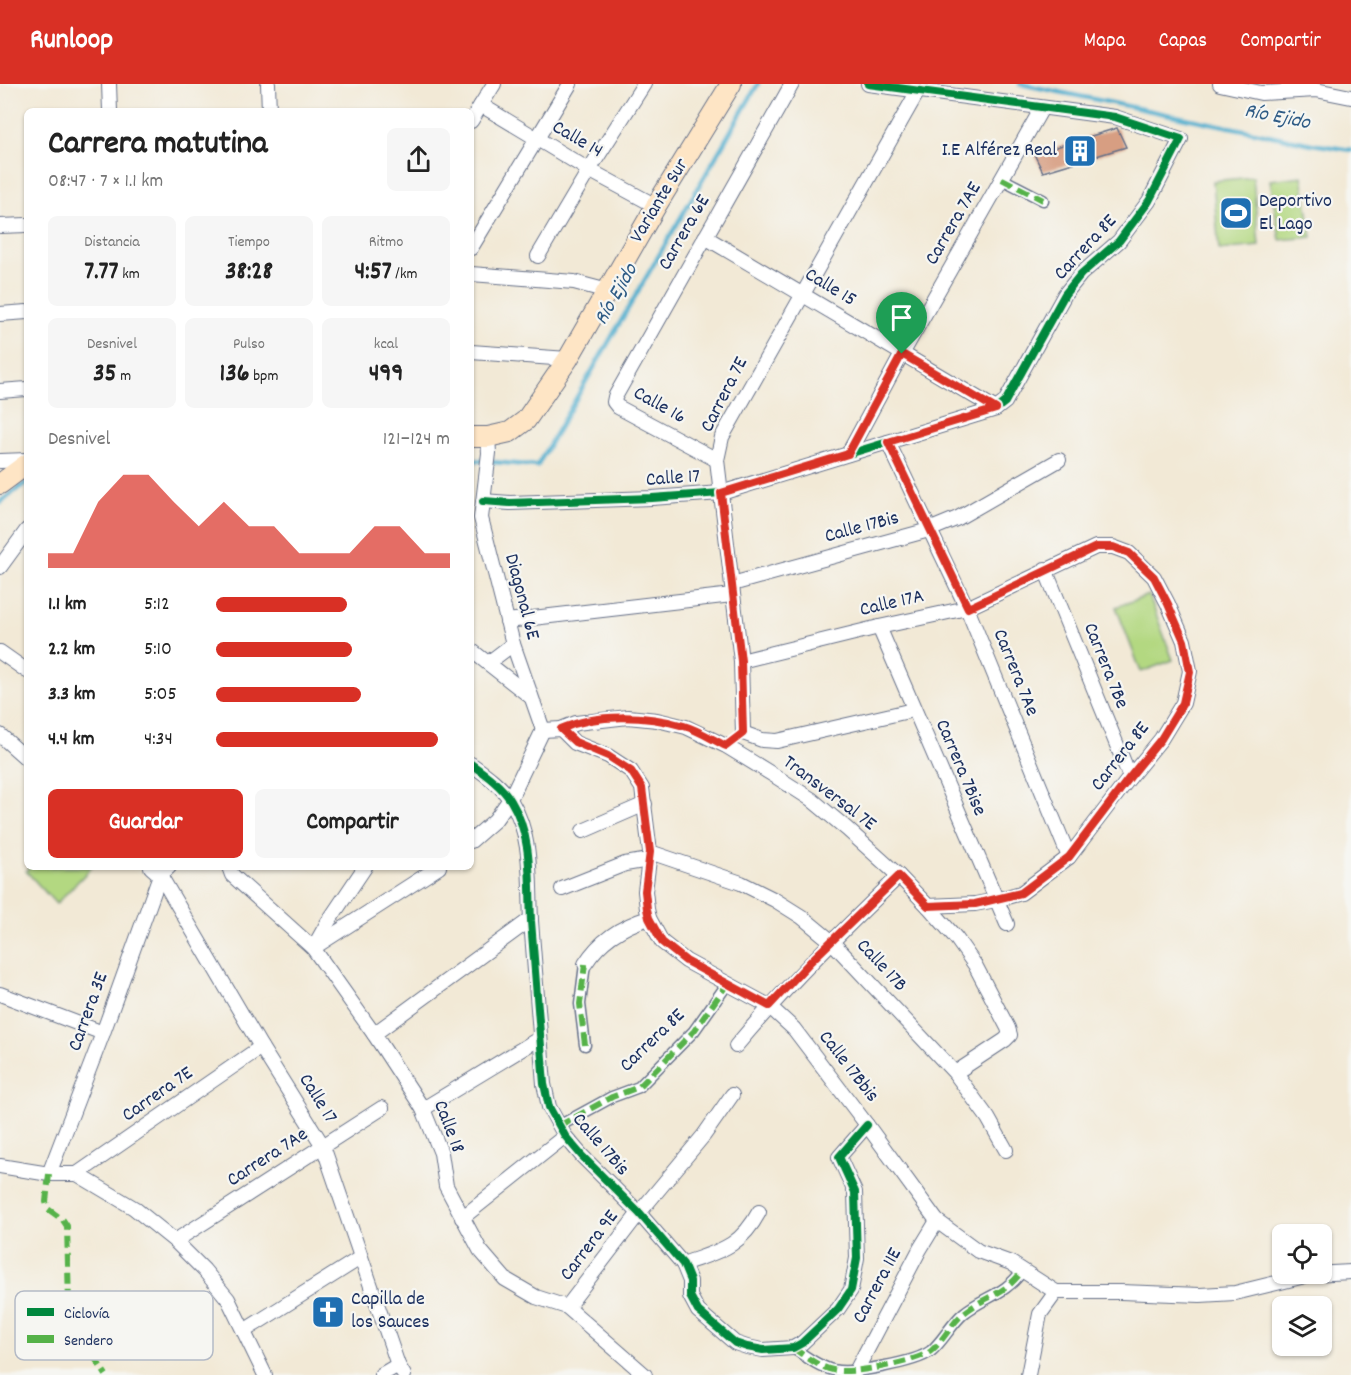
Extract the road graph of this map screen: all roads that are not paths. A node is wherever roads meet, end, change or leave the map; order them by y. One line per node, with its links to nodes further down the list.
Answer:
1 (109, 84): 15 (street)
2 (268, 84): 16 (street)
3 (494, 84): 14 (street)
4 (570, 84): 19 (street)
5 (644, 84): 20 (street)
6 (730, 84): 23 (main road, Variante Sur)
7 (792, 84): 26 (street, Carrera 6E)
8 (868, 84): 12 (street)
9 (1220, 84): 11 (street)
10 (1318, 87): 11 (street); 13 (street)
11 (1263, 88)
12 (918, 91): 17 (street); 31 (street, Carrera 7E)
13 (1351, 97)
14 (481, 105): 18 (street); 19 (street, Calle 14)
15 (110, 108)
16 (269, 108)
17 (1042, 108): 21 (street, Carrera 7AE); 40 (street, Carrera 8E)
18 (474, 116)
19 (537, 140): 20 (street, Calle 14); 27 (street)
20 (589, 170): 23 (street, Calle 14); 28 (street)
21 (1002, 179): 22 (street); 35 (street, Carrera 7AE)
22 (1043, 200)
23 (656, 206): 30 (main road, Variante Sur)
24 (24, 225): 25 (street)
25 (0, 226)
26 (705, 237): 31 (street, Calle 15); 39 (street, Carrera 6E)
27 (474, 243)
28 (538, 256)
29 (474, 274): 30 (street)
30 (608, 291): 36 (main road, Variante Sur)
31 (801, 293): 35 (street, Calle 15); 44 (street, Carrera 7E)
32 (24, 312): 33 (street)
33 (0, 314)
34 (474, 352): 36 (street)
35 (902, 354): 40 (street, Calle 15); 43 (street, Carrera 7AE)
36 (568, 359): 41 (main road, Variante Sur)
37 (24, 389): 38 (street)
38 (0, 391)
39 (614, 402): 44 (street, Calle 16)
40 (996, 409): 42 (street, Calle 17)
41 (483, 442): 51 (street, Diagonal 6E)
42 (888, 442): 43 (street, Calle 17); 52 (street, Carrera 7Ae)
43 (848, 454): 50 (street, Calle 17)
44 (717, 460): 50 (street, Carrera 7E)
45 (1059, 460): 52 (street, Calle 17Bis)
46 (0, 461): 47 (street)
47 (24, 462)
48 (24, 464): 49 (main road)
49 (0, 484)
50 (721, 493): 51 (street, Calle 17); 57 (street, Carrera 7E)
51 (483, 501): 59 (street, Diagonal 6E)
52 (929, 530): 57 (street, Calle 17Bis); 58 (street, Carrera 7Ae)
53 (24, 534): 55 (street)
54 (1113, 547): 56 (street, Calle 17A); 76 (street, Carrera 8E)
55 (0, 567)
56 (1045, 570): 58 (street, Calle 17A); 76 (street, Carrera 7Be)
57 (732, 589): 59 (street, Calle 17Bis); 64 (street, Carrera 7E)
58 (968, 608): 60 (street, Calle 17A); 82 (street, Carrera 7Ae)
59 (507, 621): 61 (street, Diagonal 6E)
60 (879, 627): 64 (street, Calle 17A); 68 (street, Carrera 7Bise)
61 (513, 644): 65 (street); 67 (street, Diagonal 6E)
62 (0, 652): 66 (street)
63 (474, 652): 65 (street)
64 (741, 661): 71 (street, Carrera 7E)
65 (488, 663): 67 (street)
66 (24, 669)
67 (531, 697): 70 (street, Diagonal 6E)
68 (913, 710): 71 (street); 89 (street, Carrera 7Bise)
69 (561, 729): 70 (street, Transversal 7E); 73 (street, Transversal 7E); 78 (street, Calle 17Bbis)
70 (543, 730): 77 (street)
71 (743, 733): 73 (street)
72 (2, 741): 74 (street)
73 (726, 746): 87 (street, Transversal 7E)
74 (24, 757)
75 (474, 766): 77 (street)
76 (1130, 777): 82 (street, Carrera 8E)
77 (510, 799): 80 (street); 91 (street, Calle 17Bis)
78 (645, 804): 79 (street); 81 (street, Calle 17Bbis)
79 (583, 831)
80 (474, 838)
81 (650, 856): 88 (street); 92 (street, Calle 17Bbis); 94 (street, Calle 17B)
82 (1069, 857): 89 (street, Carrera 8E)
83 (160, 870): 100 (street, Carrera 3E); 105 (street, Calle 17)
84 (230, 870): 95 (street, Calle 18)
85 (362, 870): 95 (street)
86 (434, 870): 95 (street)
87 (899, 876): 90 (street, Transversal 7E); 94 (street)
88 (562, 889)
89 (996, 900): 90 (street, Carrera 8E); 93 (street, Carrera 7Bise)
90 (928, 906): 106 (street, Transversal 7E)
91 (531, 918): 101 (street); 102 (street, Calle 17Bis)
92 (649, 918): 96 (street); 97 (street, Calle 17Bbis)
93 (1007, 924)
94 (831, 941): 99 (street); 106 (street, Calle 17B)
95 (314, 948): 101 (street, Calle 18)
96 (585, 964): 103 (street)
97 (728, 983): 99 (street, Calle 17Bbis); 111 (street, Carrera 8E)
98 (0, 994): 100 (street)
99 (769, 1006): 104 (street); 110 (street, Calle 17Bbis)
100 (103, 1033): 115 (street, Carrera 3E)
101 (374, 1034): 109 (street, Calle 18)
102 (540, 1038): 109 (street); 111 (street, Calle 17Bis)
103 (585, 1045)
104 (735, 1046)
105 (261, 1047): 112 (street, Calle 17); 116 (street, Carrera 7E)
106 (955, 1073): 113 (street, Calle 17B)
107 (732, 1095): 118 (street, Carrera 9E)
108 (382, 1108): 112 (street, Carrera 7Ae)
109 (423, 1109): 119 (street, Calle 18)
110 (867, 1125): 120 (street, Calle 17Bbis); 129 (street)
111 (562, 1131): 118 (street, Calle 17Bis); 119 (street, Carrera 8E)
112 (323, 1146): 121 (street, Carrera 7Ae); 122 (street, Calle 17)
113 (1006, 1150)
114 (0, 1166): 115 (street)
115 (49, 1174): 116 (street)
116 (77, 1174): 121 (street)
117 (759, 1212): 123 (street)
118 (639, 1213): 123 (street, Calle 17Bis); 127 (street, Carrera 9E)
119 (462, 1218): 127 (street, Calle 18)
120 (937, 1221): 124 (street, Calle 17Bbis); 131 (street, Carrera 11E)
121 (175, 1241): 128 (street)
122 (360, 1258): 128 (street); 130 (street, Calle 17)
123 (683, 1264): 129 (street, Calle 17Bis)
124 (1022, 1271): 126 (street, Calle 17Bbis); 131 (street)
125 (1351, 1272): 126 (street)
126 (1056, 1293): 135 (street)
127 (567, 1307): 134 (street, Calle 18)
128 (244, 1330): 132 (street)
129 (793, 1348): 131 (street)
130 (401, 1370): 133 (street)
131 (856, 1371)
132 (265, 1375)
133 (381, 1375)
134 (645, 1375)
135 (1028, 1375)

